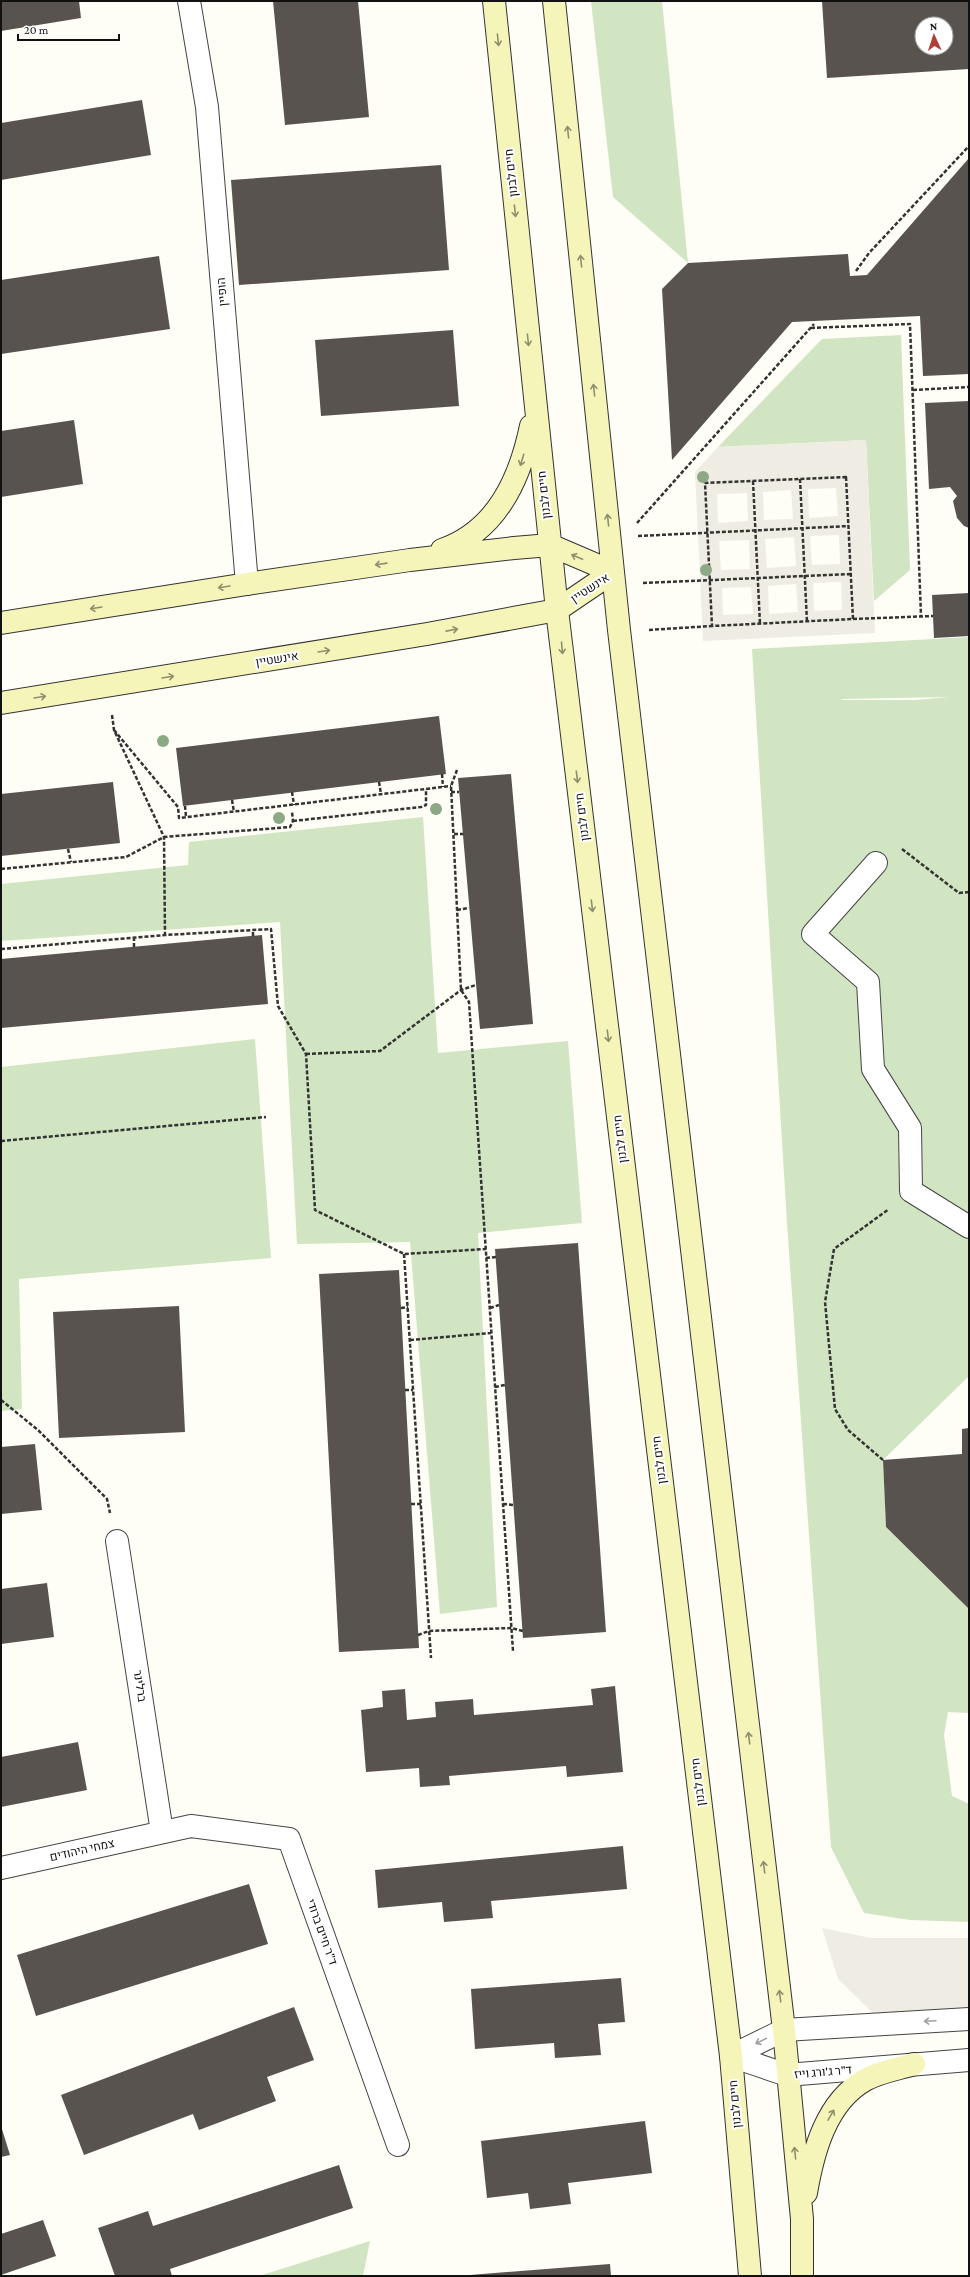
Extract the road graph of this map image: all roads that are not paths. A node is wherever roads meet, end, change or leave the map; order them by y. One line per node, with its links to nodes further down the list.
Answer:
1 (188, 1): 8 (street, הופיין)
2 (494, 1): 4 (main road, חיים לבנון, one-way to 4)
3 (554, 1): 7 (main road, one-way to 3)
4 (535, 409): 5 (main road, חיים לבנון); 6 (main road, one-way to 6)
5 (550, 546): 6 (main road, אינשטיין); 7 (main road, אינשטיין, one-way to 5); 9 (main road, חיים לבנון)
6 (410, 560): 8 (main road, אינשטיין, one-way to 8)
7 (613, 572): 9 (main road, אינשטיין); 18 (main road, one-way to 7)
8 (247, 584): 10 (main road, אינשטיין, one-way to 10)
9 (557, 610): 11 (main road, אינשטיין, one-way to 9); 19 (main road, חיים לבנון, one-way to 19)
10 (1, 623)
11 (1, 703)
12 (876, 863): 13 (street)
13 (969, 1227)
14 (117, 1541): 15 (street, ברלינר)
15 (162, 1832): 16 (street, צמחי היהודים); 23 (street, ד"ר חיים ברודי)
16 (1, 1868)
17 (969, 2019): 18 (street, one-way to 18)
18 (784, 2030): 19 (street, one-way to 19); 22 (main road)
19 (731, 2056): 22 (street, ד"ר ג'ורג וייז); 25 (main road, חיים לבנון)
20 (969, 2060): 21 (street, ד"ר ג'ורג וייז)
21 (914, 2064): 22 (street, ד"ר ג'ורג וייז); 24 (main road, one-way to 21)
22 (787, 2075): 24 (main road, one-way to 22)
23 (398, 2145)
24 (802, 2219): 26 (main road)
25 (750, 2276)
26 (802, 2276)

